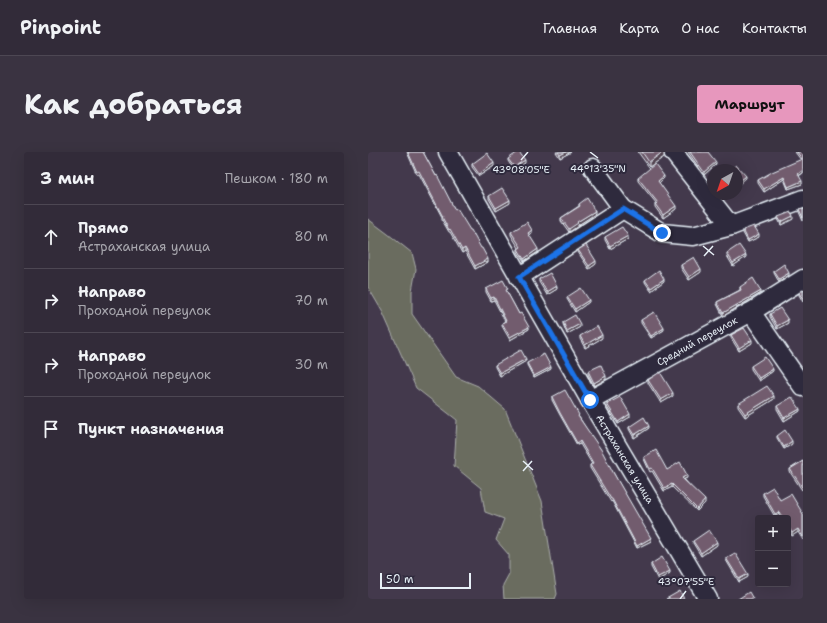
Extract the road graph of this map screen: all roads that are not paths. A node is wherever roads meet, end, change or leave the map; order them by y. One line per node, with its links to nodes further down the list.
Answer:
1 (448, 152): 7 (street, Астраханская улица)
2 (673, 152): 6 (street)
3 (593, 168): 5 (street)
4 (803, 199): 6 (street)
5 (623, 209): 6 (street); 7 (street)
6 (731, 226)
7 (519, 277): 11 (street, Астраханская улица)
8 (803, 279): 9 (street, Средний переулок)
9 (751, 312): 10 (street); 11 (street, Средний переулок)
10 (803, 387)
11 (590, 400): 12 (street, Астраханская улица)
12 (708, 599)

